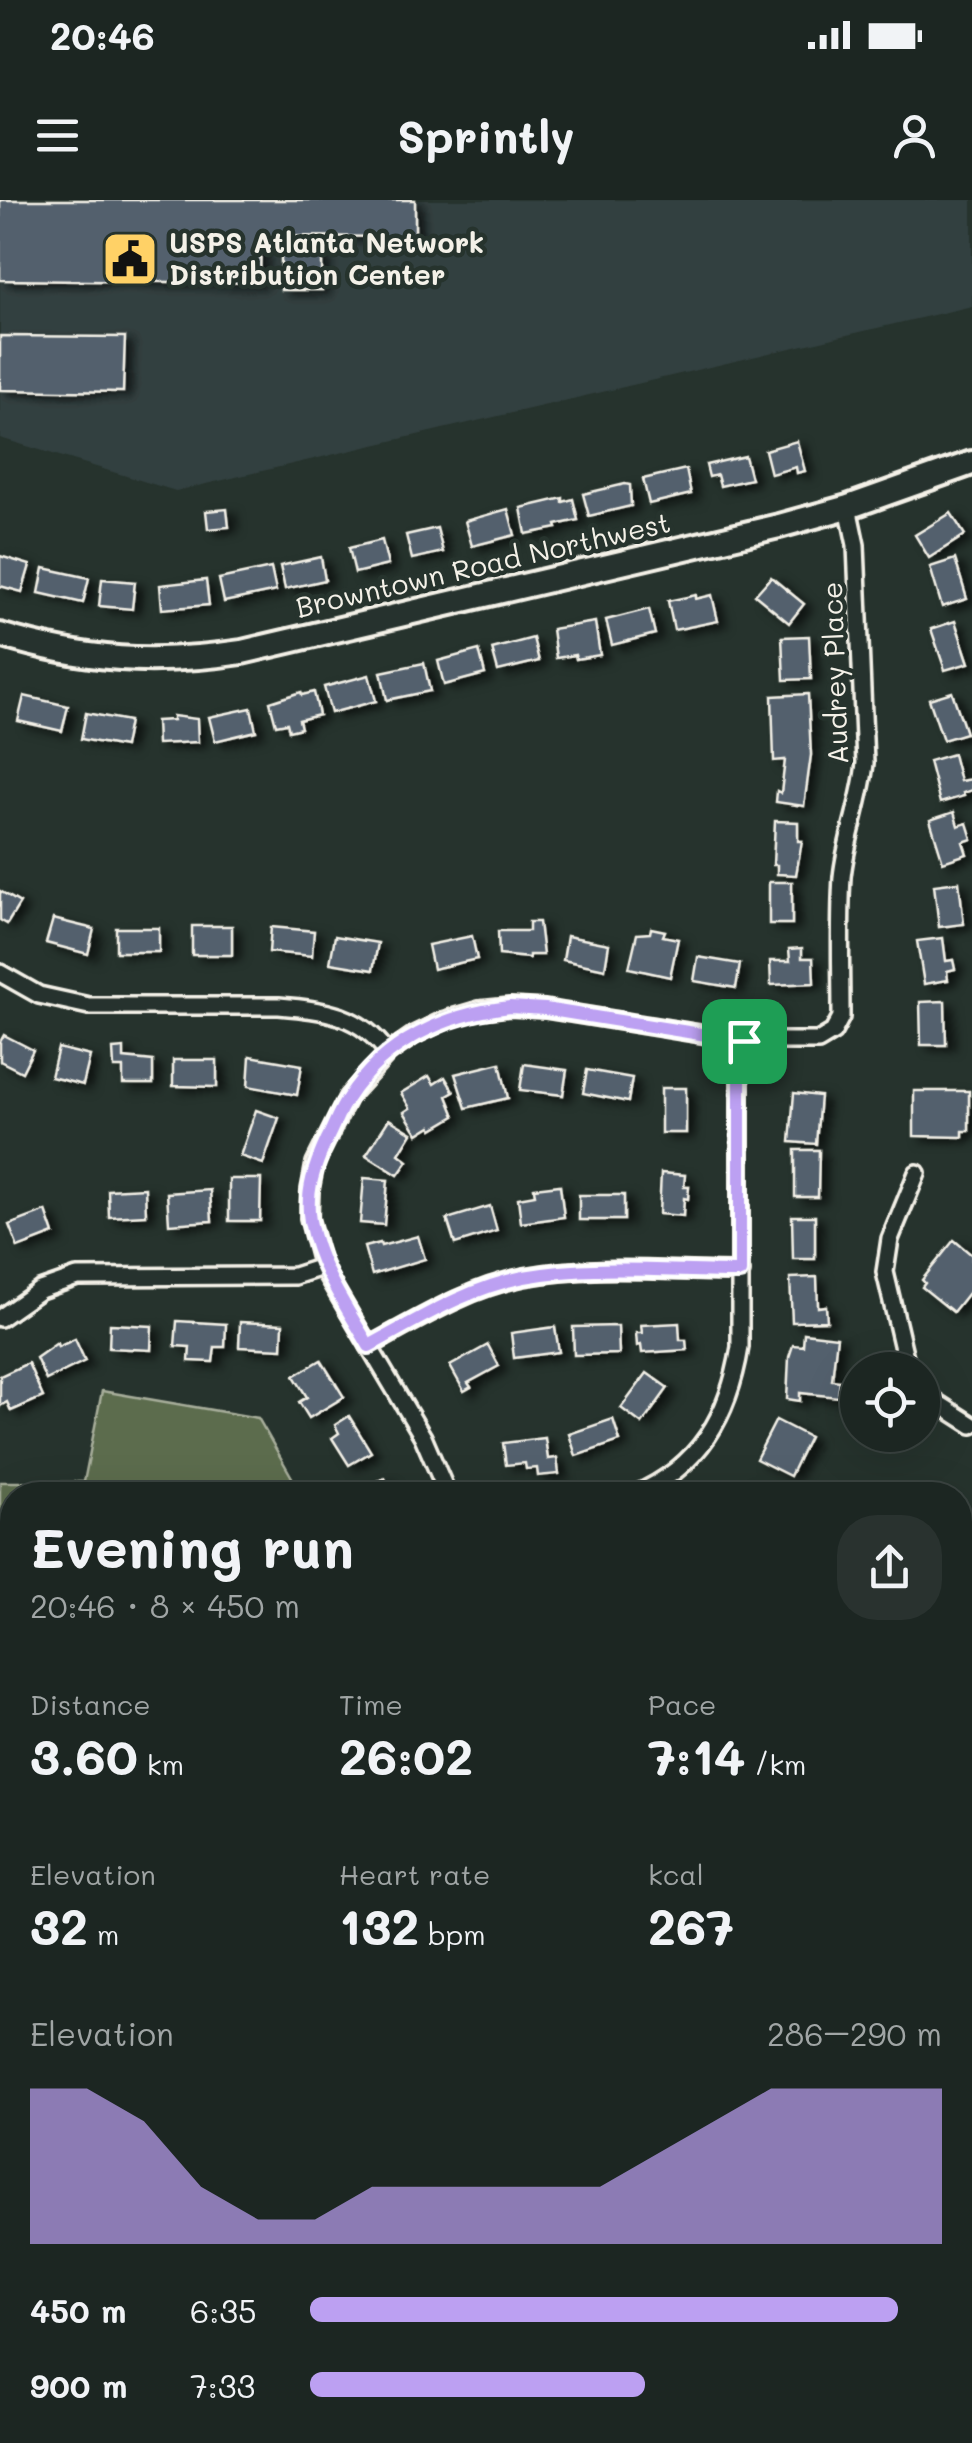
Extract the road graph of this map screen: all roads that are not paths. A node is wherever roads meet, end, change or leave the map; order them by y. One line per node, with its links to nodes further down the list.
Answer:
1 (972, 464): 2 (street, Browntown Road Northwest)
2 (848, 507): 3 (street, Browntown Road Northwest); 5 (street, Audrey Place)
3 (0, 635)
4 (0, 973): 6 (street)
5 (744, 1041): 6 (street); 9 (street)
6 (388, 1053): 8 (street)
7 (918, 1173): 12 (street)
8 (322, 1267): 10 (street); 11 (street)
9 (740, 1272): 11 (street); 16 (street)
10 (0, 1318)
11 (369, 1346): 15 (street)
12 (904, 1352)
13 (940, 1404): 14 (street)
14 (972, 1424)
15 (442, 1482)
16 (660, 1482)

